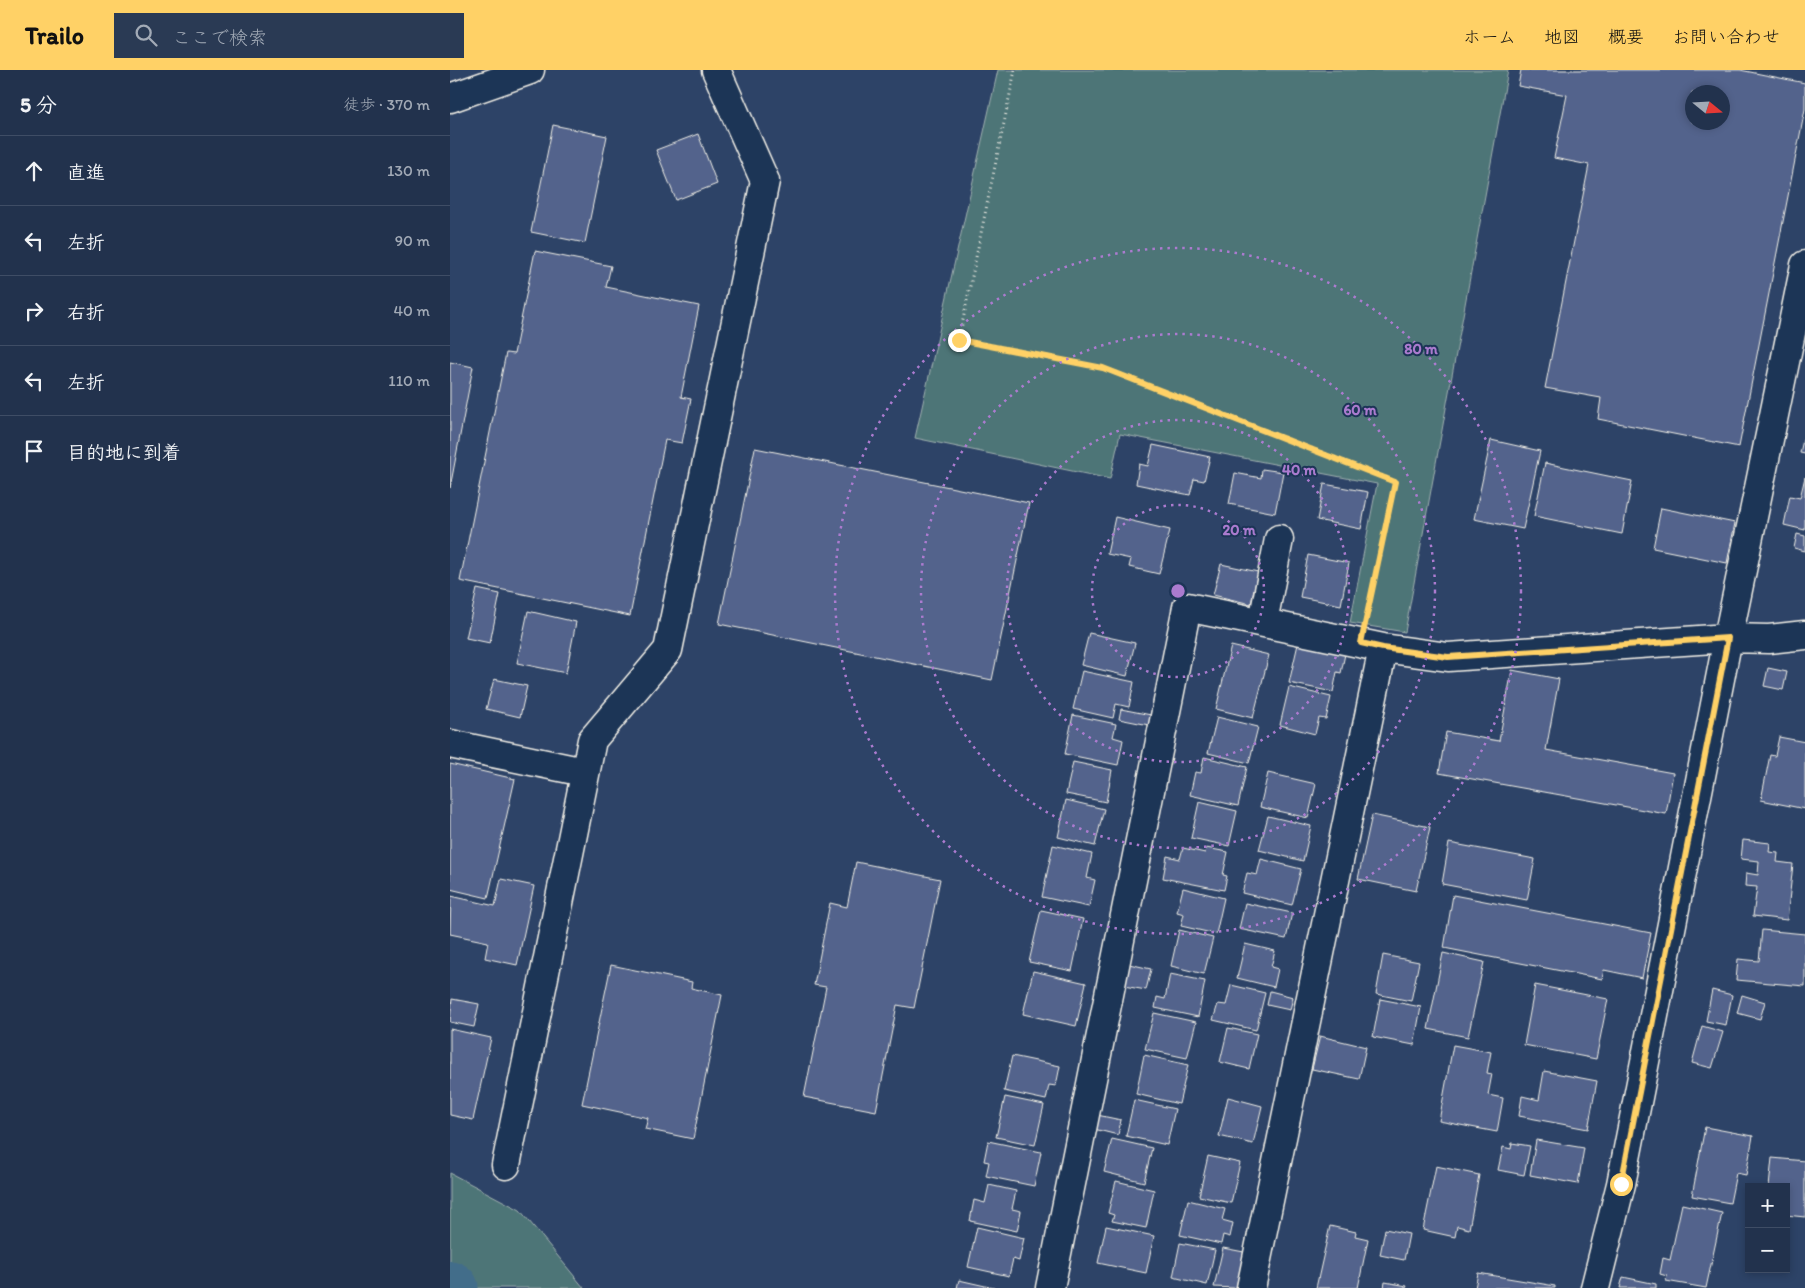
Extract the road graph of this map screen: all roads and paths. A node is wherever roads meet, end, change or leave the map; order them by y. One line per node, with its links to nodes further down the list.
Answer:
1 (530, 70): 4 (street)
2 (716, 70): 12 (street)
3 (1015, 70): 10 (path)
4 (450, 98)
5 (1803, 282): 9 (street)
6 (1279, 539): 7 (street)
7 (1263, 622): 10 (street); 14 (street)
8 (1805, 635): 9 (street)
9 (1728, 638): 10 (street); 16 (street)
10 (1372, 645): 15 (street)
11 (450, 744): 12 (street)
12 (584, 772): 13 (street)
13 (506, 1165)
14 (1050, 1288)
15 (1251, 1288)
16 (1595, 1288)

